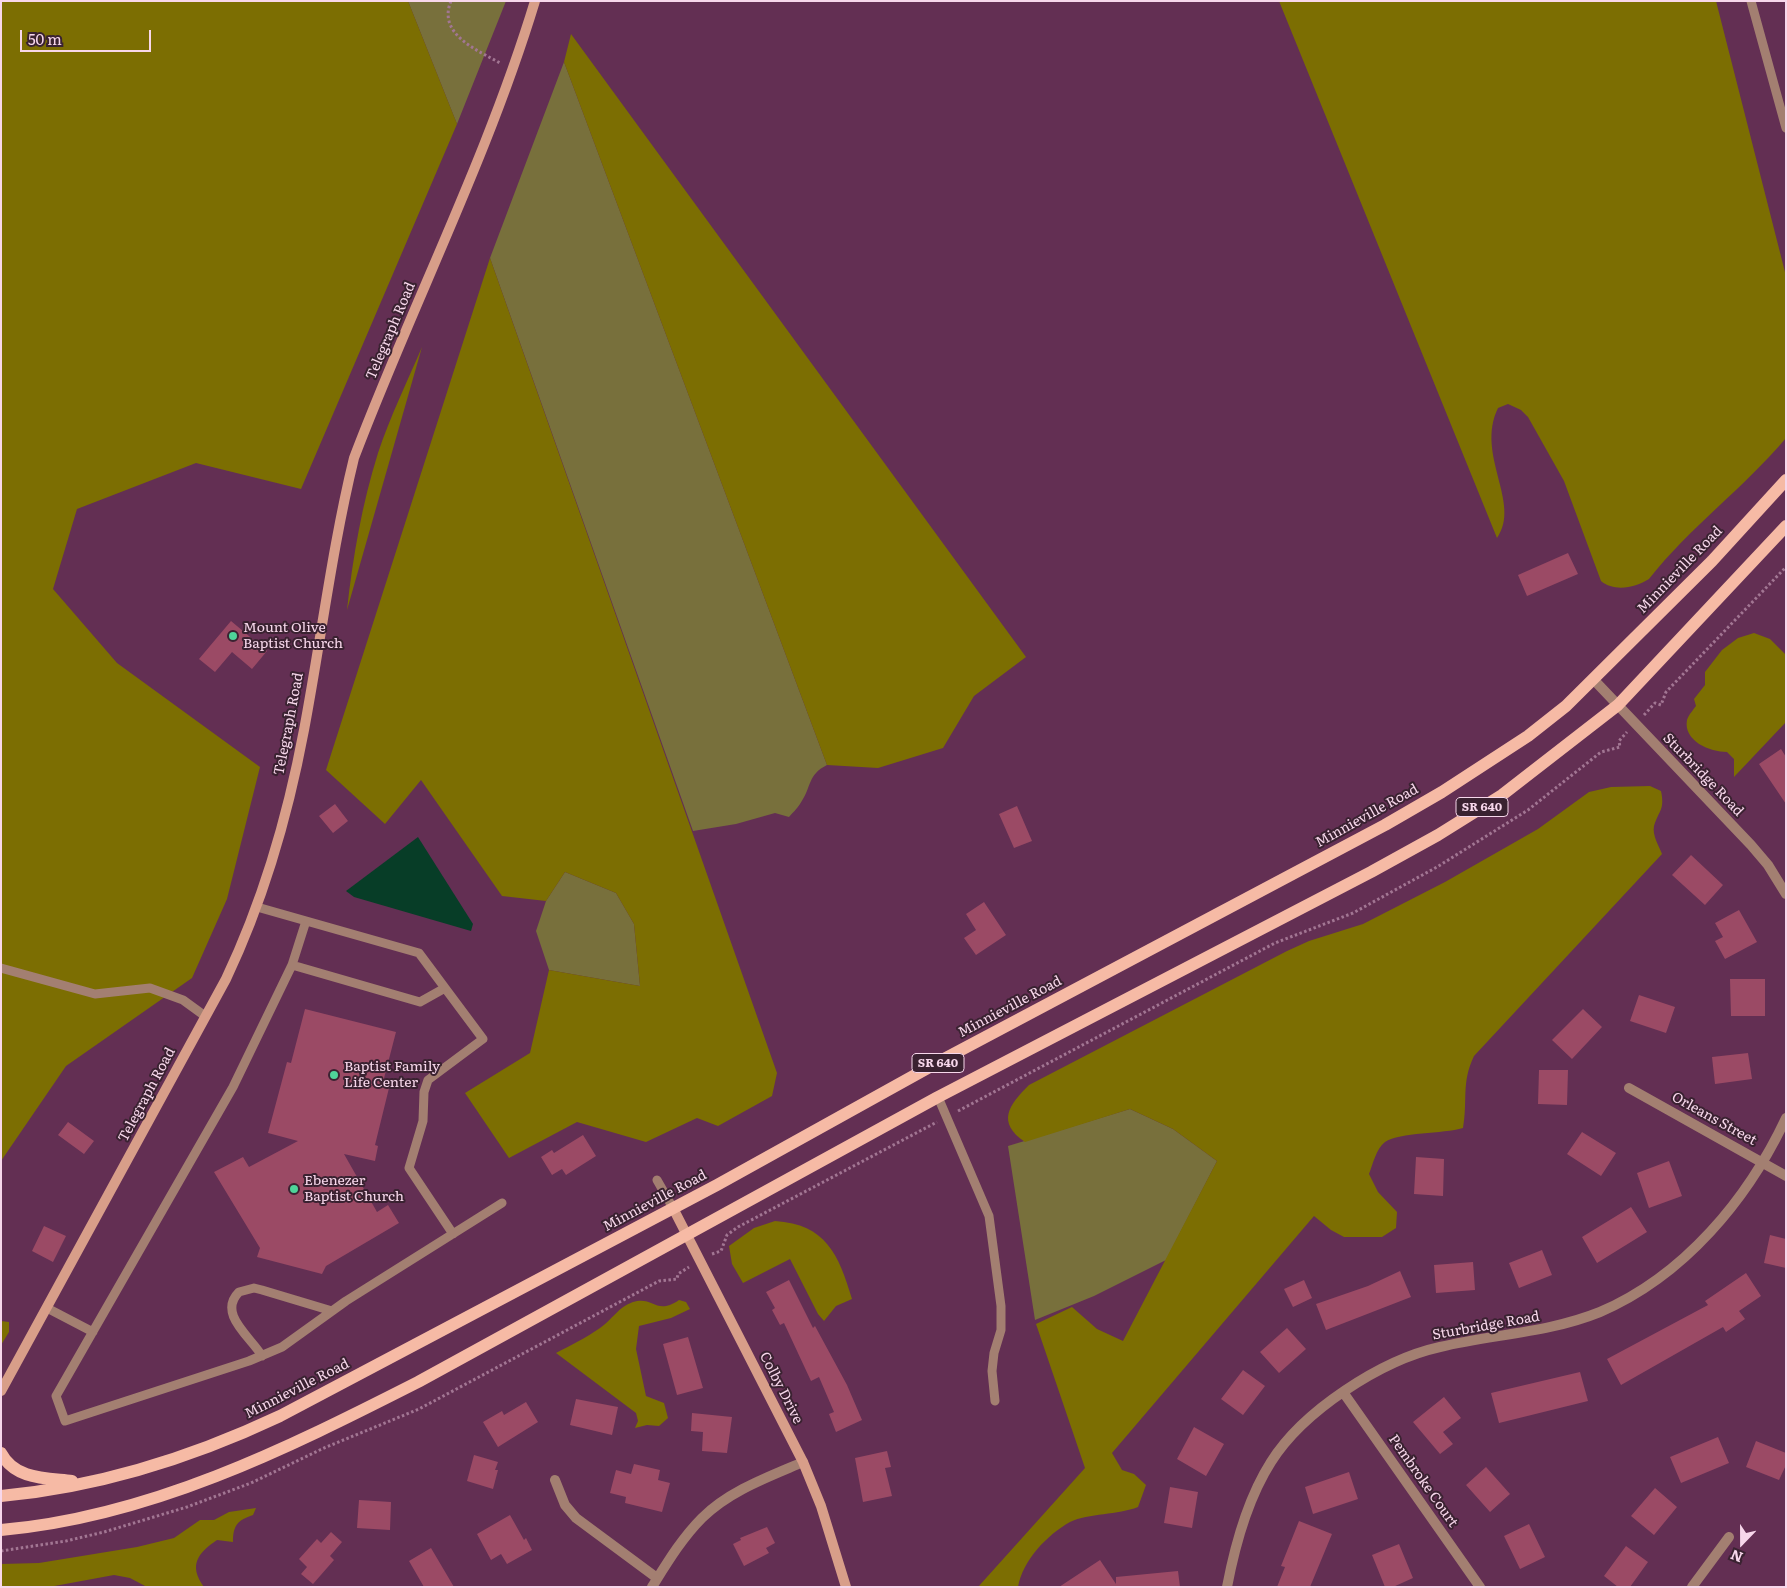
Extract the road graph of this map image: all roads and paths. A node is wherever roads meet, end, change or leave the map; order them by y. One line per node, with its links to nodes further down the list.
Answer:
1 (451, 1): 4 (path)
2 (535, 1): 4 (main road, Telegraph Road)
3 (1751, 1): 5 (lane)
4 (513, 72): 14 (main road, Telegraph Road)
5 (1786, 128)
6 (1786, 480): 9 (main road, Minnieville Road / SR 640)
7 (1786, 526): 11 (main road, SR 640)
8 (1786, 567): 10 (path)
9 (1594, 680): 11 (street, Sturbridge Road); 28 (main road, Minnieville Road / SR 640)
10 (1655, 703)
11 (1618, 705): 13 (street, Sturbridge Road); 21 (main road, SR 640)
12 (1619, 740): 22 (path)
13 (1786, 894)
14 (257, 907): 15 (lane); 19 (main road, Telegraph Road)
15 (306, 921): 16 (lane); 18 (lane)
16 (292, 965): 18 (lane); 36 (lane)
17 (1, 968): 19 (lane)
18 (445, 988): 29 (lane)
19 (205, 1016): 34 (main road, Telegraph Road)
20 (1629, 1088): 24 (street, Orleans Street)
21 (938, 1097): 22 (lane); 30 (main road, SR 640)
22 (947, 1117): 31 (path); 41 (lane)
23 (1786, 1118): 24 (street, Sturbridge Road)
24 (1764, 1162): 25 (street, Orleans Street); 40 (street, Sturbridge Road)
25 (1786, 1176)
26 (657, 1180): 28 (lane)
27 (502, 1203): 29 (lane)
28 (673, 1208): 30 (main road, Colby Drive); 45 (main road, Minnieville Road / SR 640)
29 (453, 1234): 35 (lane)
30 (686, 1234): 43 (main road, Colby Drive); 47 (main road, SR 640)
31 (716, 1252)
32 (678, 1274): 33 (path)
33 (676, 1279)
34 (47, 1308): 36 (lane); 38 (main road, Telegraph Road)
35 (332, 1311): 37 (lane); 37 (lane)
36 (93, 1332): 37 (lane)
37 (262, 1356)
38 (6, 1375): 39 (main road, Telegraph Road)
39 (1, 1392)
40 (1343, 1392): 51 (street, Sturbridge Road); 52 (street, Pembroke Court)
41 (994, 1402)
42 (1, 1453): 45 (main road)
43 (803, 1462): 49 (street); 50 (main road, Colby Drive)
44 (555, 1480): 49 (street)
45 (87, 1482): 46 (main road, Minnieville Road / SR 640)
46 (1, 1496)
47 (1, 1530)
48 (1729, 1537): 53 (street)
49 (654, 1583)
50 (846, 1587)
51 (1227, 1587)
52 (1480, 1587)
53 (1692, 1587)

